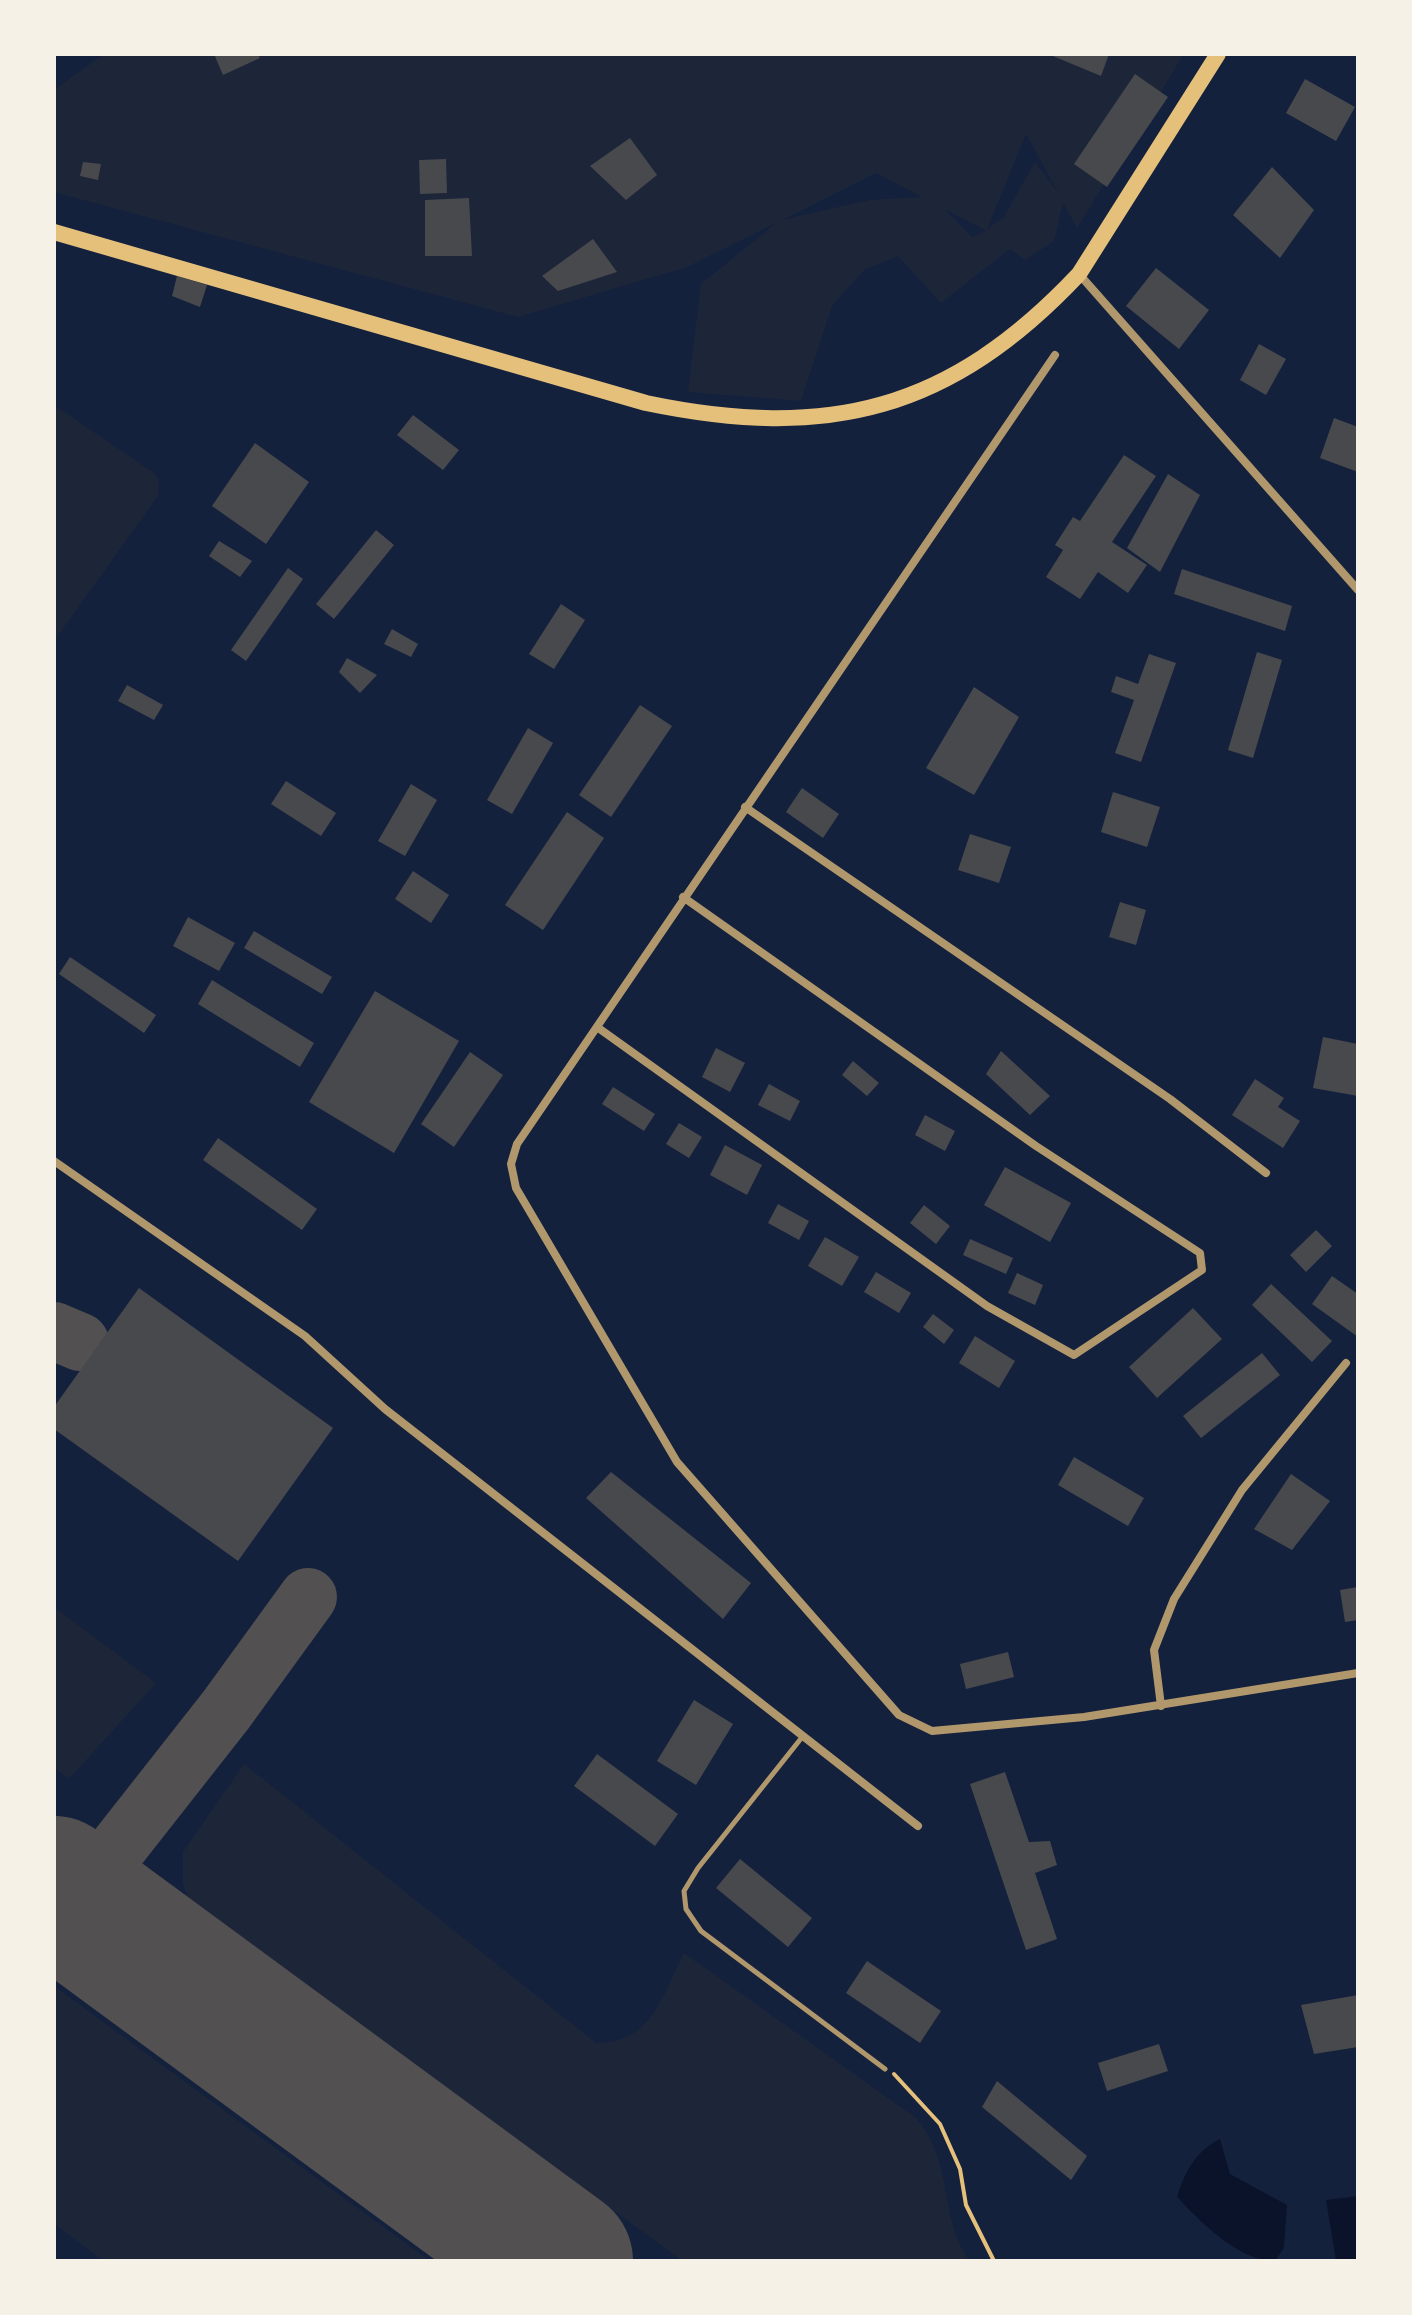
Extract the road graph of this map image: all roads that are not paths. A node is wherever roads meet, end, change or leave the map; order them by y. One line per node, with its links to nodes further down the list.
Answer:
1 (1218, 54): 3 (highway)
2 (54, 232): 3 (highway)
3 (1079, 274): 5 (street)
4 (1055, 355): 6 (street)
5 (1358, 590)
6 (745, 807): 7 (street); 10 (street)
7 (683, 897): 8 (street); 8 (street)
8 (597, 1027): 13 (street)
9 (54, 1161): 14 (street)
10 (1266, 1173)
11 (1346, 1363): 13 (street)
12 (1358, 1673): 13 (street)
13 (1161, 1706)
14 (803, 1736): 15 (street); 16 (lane)
15 (918, 1826)
16 (885, 2069)

